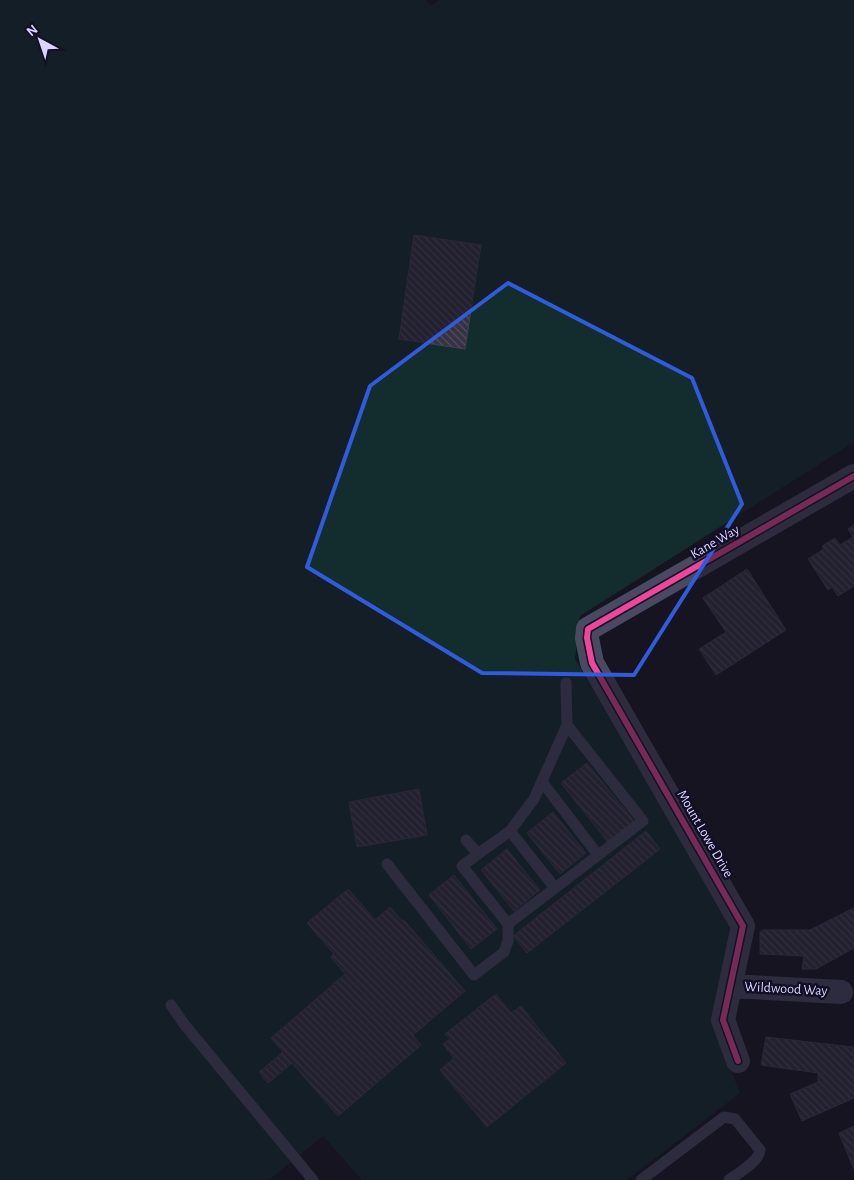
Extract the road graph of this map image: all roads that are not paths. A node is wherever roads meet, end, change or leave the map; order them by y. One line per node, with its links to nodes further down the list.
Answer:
1 (854, 476): 2 (street, Kane Way)
2 (588, 629): 13 (street, Mount Lowe Drive)
3 (566, 683): 4 (lane)
4 (567, 726): 5 (lane); 9 (lane)
5 (543, 783): 6 (lane); 9 (lane)
6 (510, 831): 8 (lane); 11 (lane)
7 (466, 840): 8 (lane)
8 (478, 854): 12 (lane)
9 (598, 855): 11 (lane)
10 (387, 864): 12 (lane)
11 (555, 888): 12 (lane)
12 (508, 924)
13 (730, 986): 14 (street, Wildwood Way); 16 (street, Mount Lowe Drive)
14 (841, 992)
15 (170, 1004): 17 (lane)
16 (738, 1061)
17 (313, 1180)
18 (641, 1180): 19 (lane)
19 (729, 1180)

